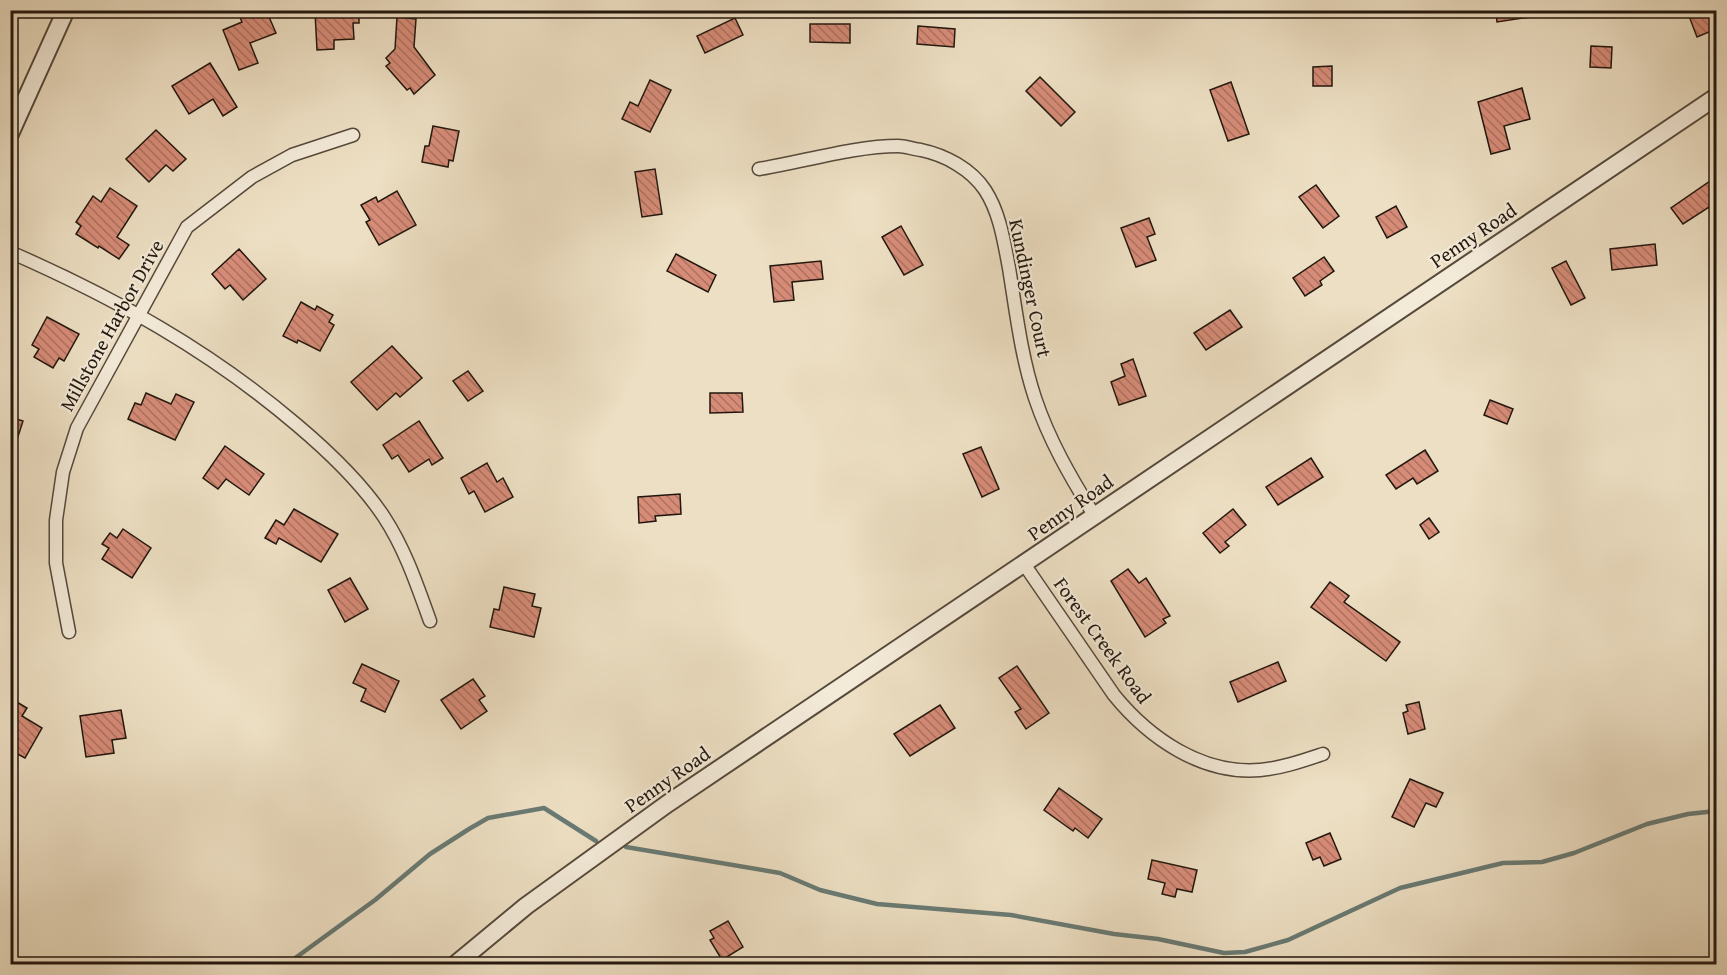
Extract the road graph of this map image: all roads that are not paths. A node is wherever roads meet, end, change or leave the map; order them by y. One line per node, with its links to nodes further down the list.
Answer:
1 (66, 10): 3 (street)
2 (1716, 97): 8 (street, Penny Road)
3 (10, 134)
4 (353, 135): 7 (street, Millstone Harbor Drive)
5 (759, 169): 8 (street, Kundinger Court)
6 (10, 252): 7 (street)
7 (140, 314): 10 (street); 11 (street, Millstone Harbor Drive)
8 (1094, 516): 9 (street, Penny Road)
9 (1024, 564): 12 (street, Forest Creek Road); 13 (street, Penny Road)
10 (430, 621)
11 (69, 632)
12 (1323, 754)
13 (456, 964)

